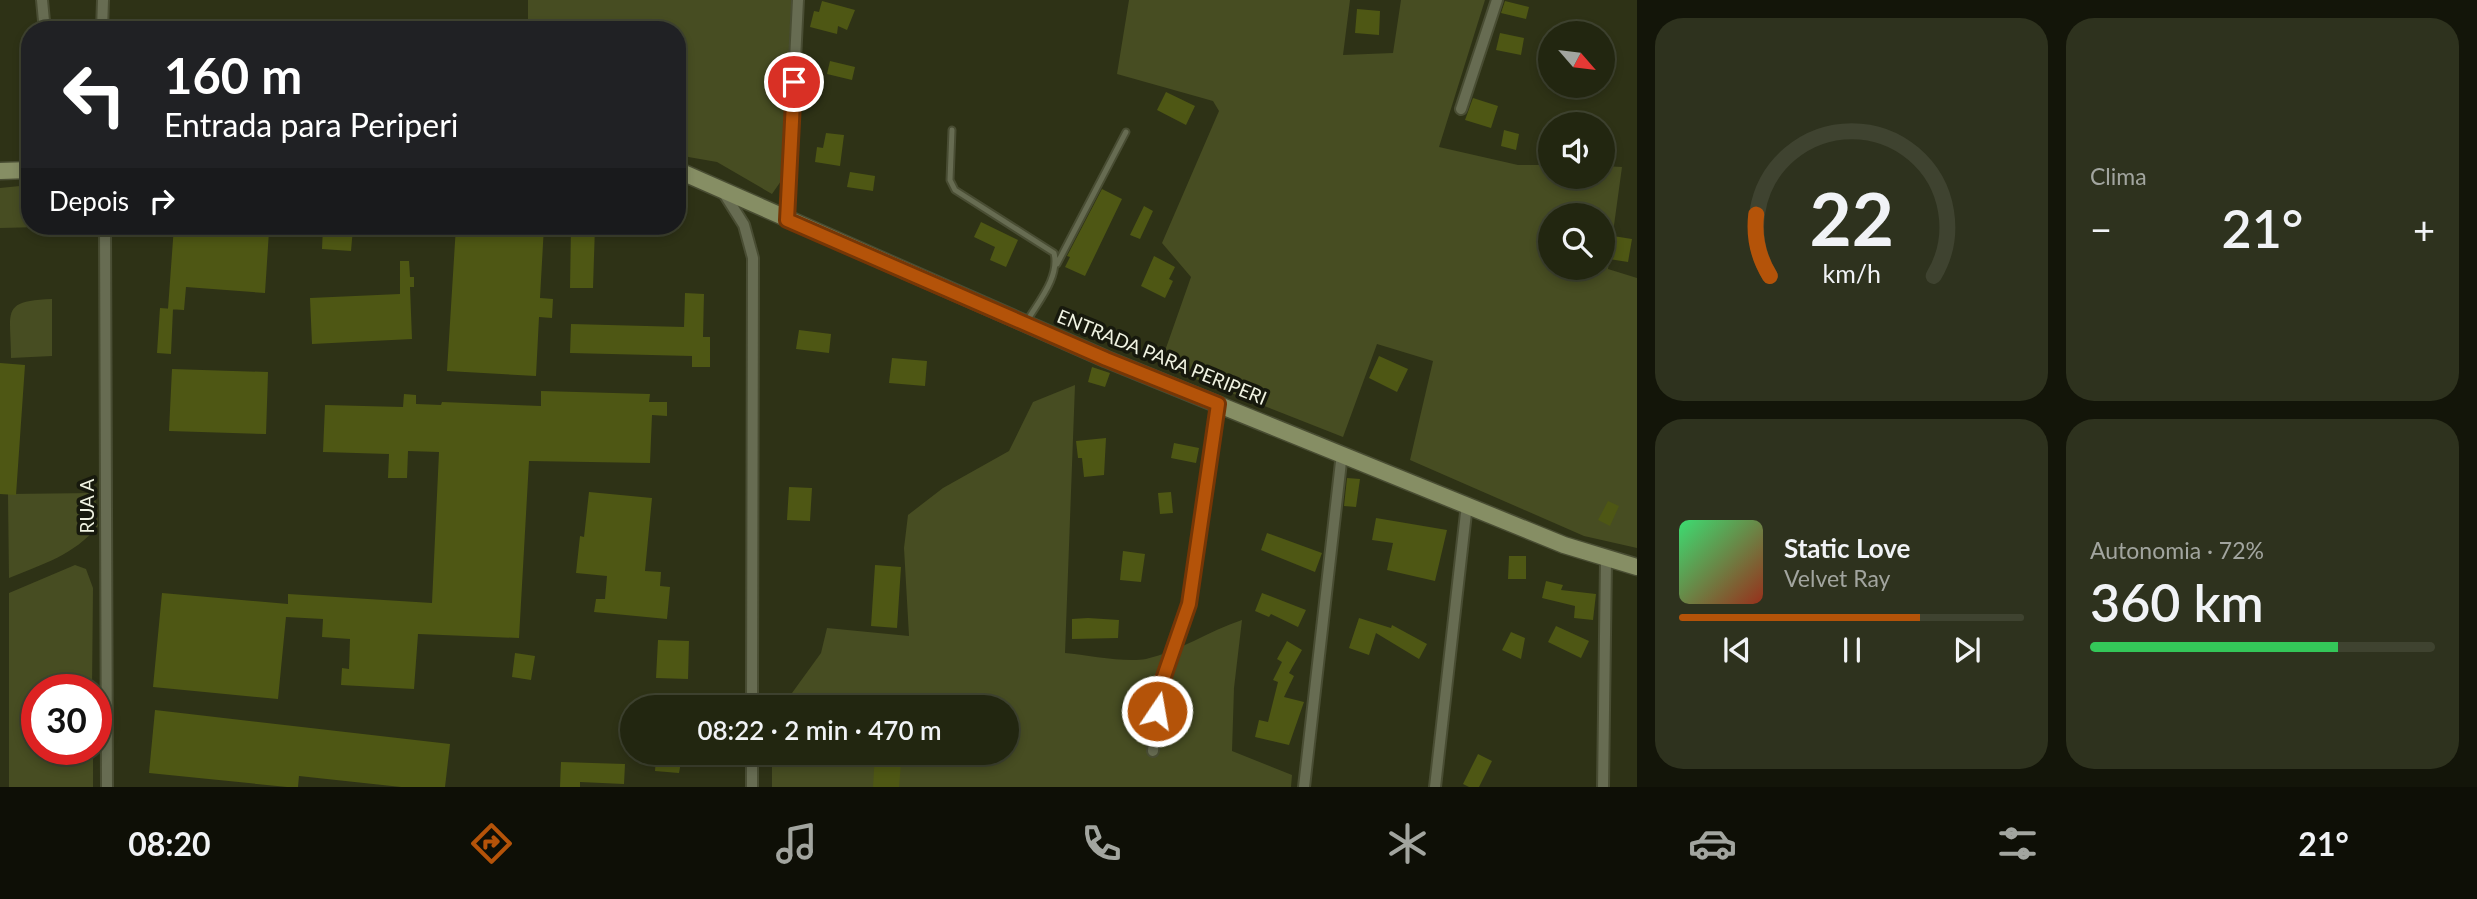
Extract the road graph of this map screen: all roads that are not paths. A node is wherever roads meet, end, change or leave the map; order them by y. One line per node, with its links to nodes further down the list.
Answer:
1 (42, 0): 5 (street)
2 (103, 0): 6 (street)
3 (798, 0): 14 (street)
4 (1497, 0): 7 (street)
5 (44, 21)
6 (103, 21)
7 (1461, 109)
8 (952, 130): 16 (lane)
9 (1125, 132): 16 (lane)
10 (21, 170): 11 (main road)
11 (0, 171)
12 (686, 174): 13 (main road, ENTRADA PARA PERIPERI)
13 (720, 187): 14 (main road, ENTRADA PARA PERIPERI); 23 (street)
14 (787, 220): 17 (main road, ENTRADA PARA PERIPERI)
15 (105, 235): 26 (street, RUA A)
16 (1057, 264): 17 (lane)
17 (1025, 324): 18 (main road, ENTRADA PARA PERIPERI)
18 (1218, 404): 19 (main road, ENTRADA PARA PERIPERI); 24 (street)
19 (1342, 453): 20 (main road, ENTRADA PARA PERIPERI); 28 (street)
20 (1468, 504): 21 (main road, ENTRADA PARA PERIPERI); 29 (street)
21 (1606, 560): 22 (main road, ENTRADA PARA PERIPERI); 30 (street)
22 (1637, 566)
23 (752, 695)
24 (1153, 751)
25 (752, 765): 27 (street)
26 (107, 787)
27 (752, 787)
28 (1304, 787)
29 (1435, 787)
30 (1603, 787)

